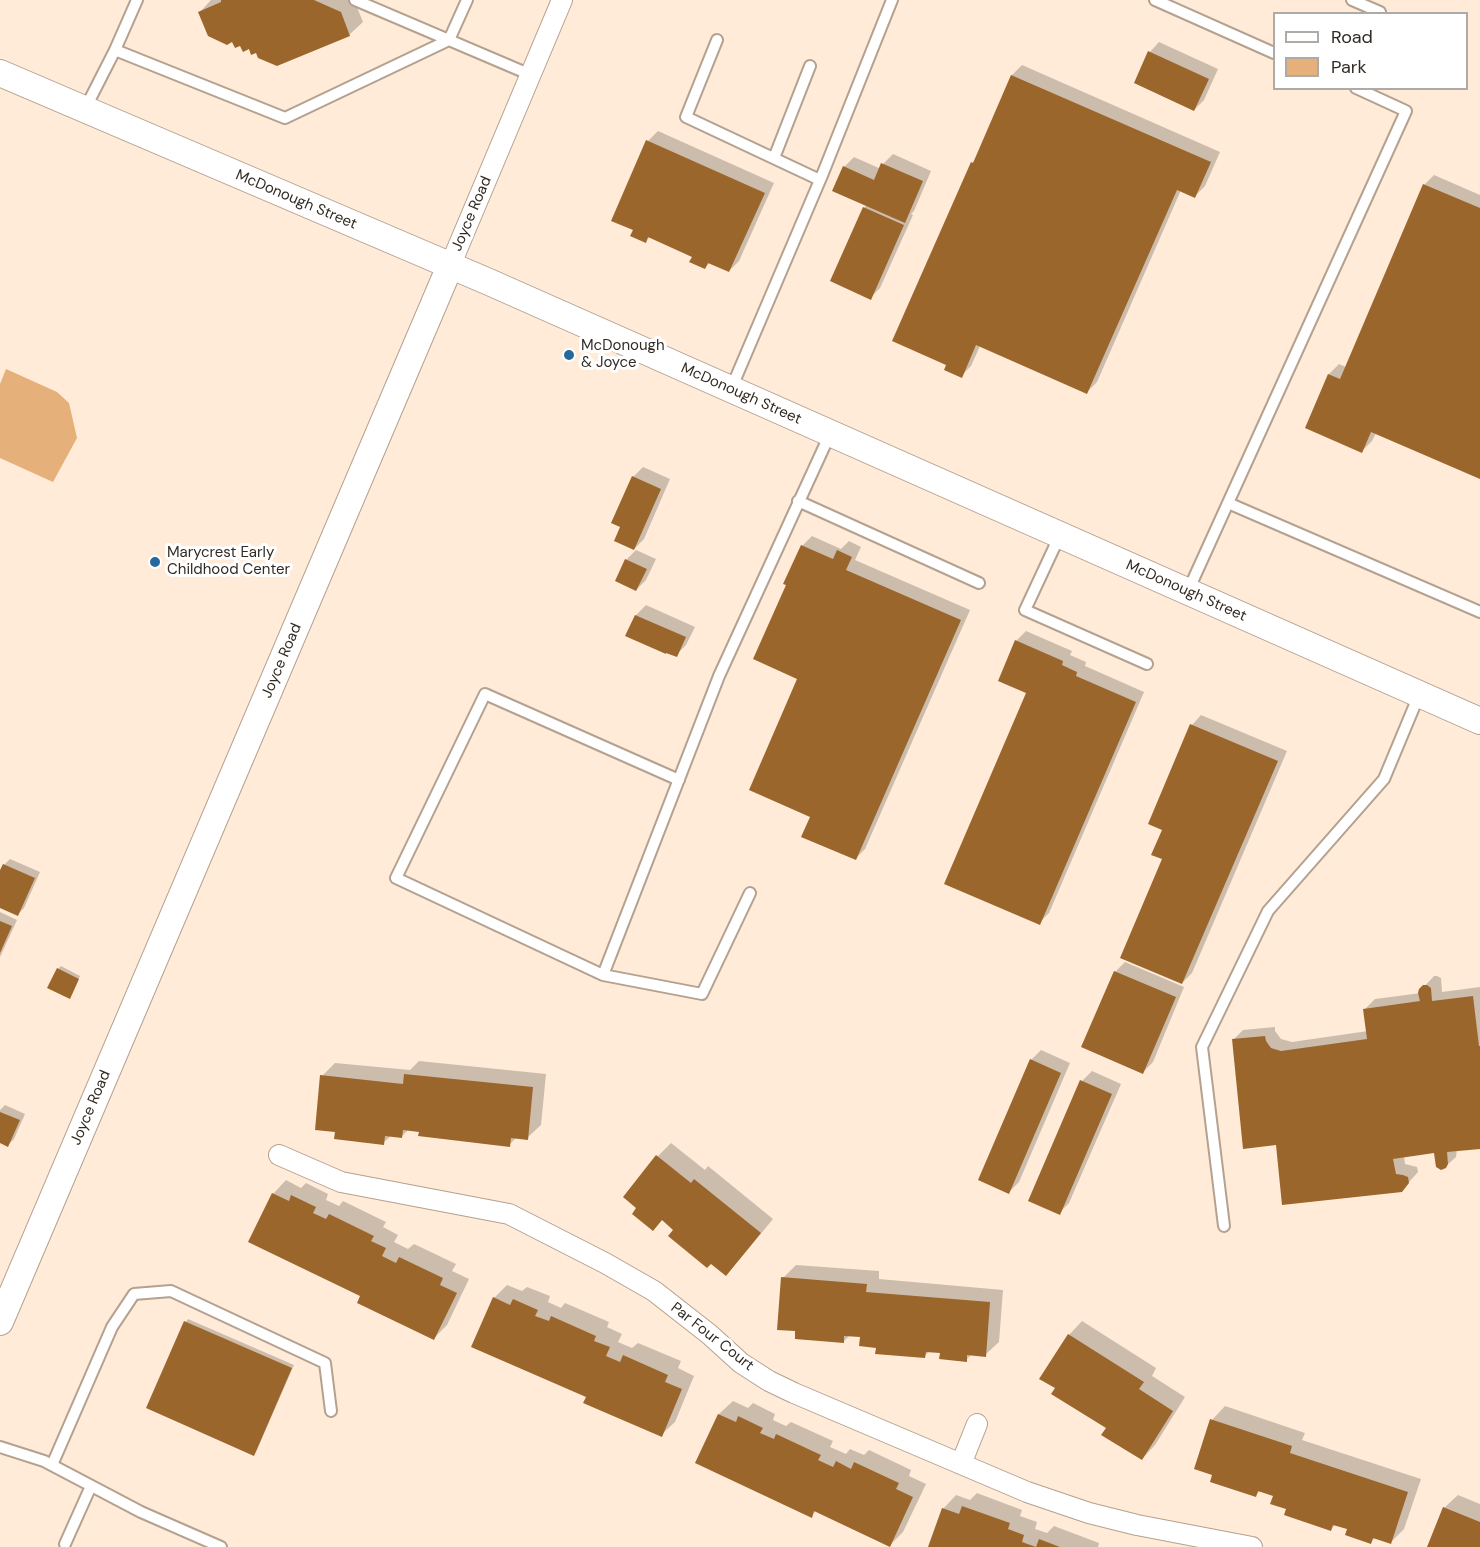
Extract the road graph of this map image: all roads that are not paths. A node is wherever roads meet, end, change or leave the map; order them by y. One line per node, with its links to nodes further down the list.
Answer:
1 (137, 0): 11 (lane)
2 (355, 0): 9 (lane)
3 (467, 0): 9 (lane)
4 (562, 0): 15 (street, Joyce Road)
5 (892, 0): 19 (lane)
6 (1155, 0): 12 (lane)
7 (1352, 0): 8 (lane)
8 (1377, 12)
9 (450, 40): 11 (lane); 15 (lane)
10 (717, 40): 18 (lane)
11 (115, 50): 17 (lane)
12 (1273, 51)
13 (810, 66): 18 (lane)
14 (0, 73): 17 (street, McDonough Street)
15 (531, 75): 20 (street, Joyce Road)
16 (1360, 90): 24 (lane)
17 (85, 109): 20 (street, McDonough Street)
18 (774, 158): 19 (lane)
19 (820, 180): 21 (lane)
20 (450, 266): 21 (street, McDonough Street); 37 (street, Joyce Road)
21 (731, 389): 22 (street, McDonough Street)
22 (831, 434): 23 (lane); 25 (street, McDonough Street)
23 (798, 501): 26 (lane); 32 (lane)
24 (1228, 504): 27 (lane); 28 (lane)
25 (1060, 535): 27 (street, McDonough Street); 29 (lane)
26 (979, 583)
27 (1188, 592): 30 (street, McDonough Street)
28 (1480, 612)
29 (1147, 664)
30 (1419, 694): 31 (street, McDonough Street); 36 (lane)
31 (1480, 721)
32 (679, 780): 34 (lane); 34 (lane)
33 (750, 893): 34 (lane)
34 (603, 975)
35 (279, 1155): 41 (street, Par Four Court)
36 (1224, 1226)
37 (0, 1322)
38 (331, 1411): 42 (lane)
39 (977, 1424): 41 (street)
40 (0, 1447): 42 (lane)
41 (961, 1464): 46 (street, Par Four Court)
42 (52, 1465): 43 (lane)
43 (91, 1486): 44 (lane); 45 (lane)
44 (66, 1546)
45 (221, 1547)
46 (1252, 1547)

